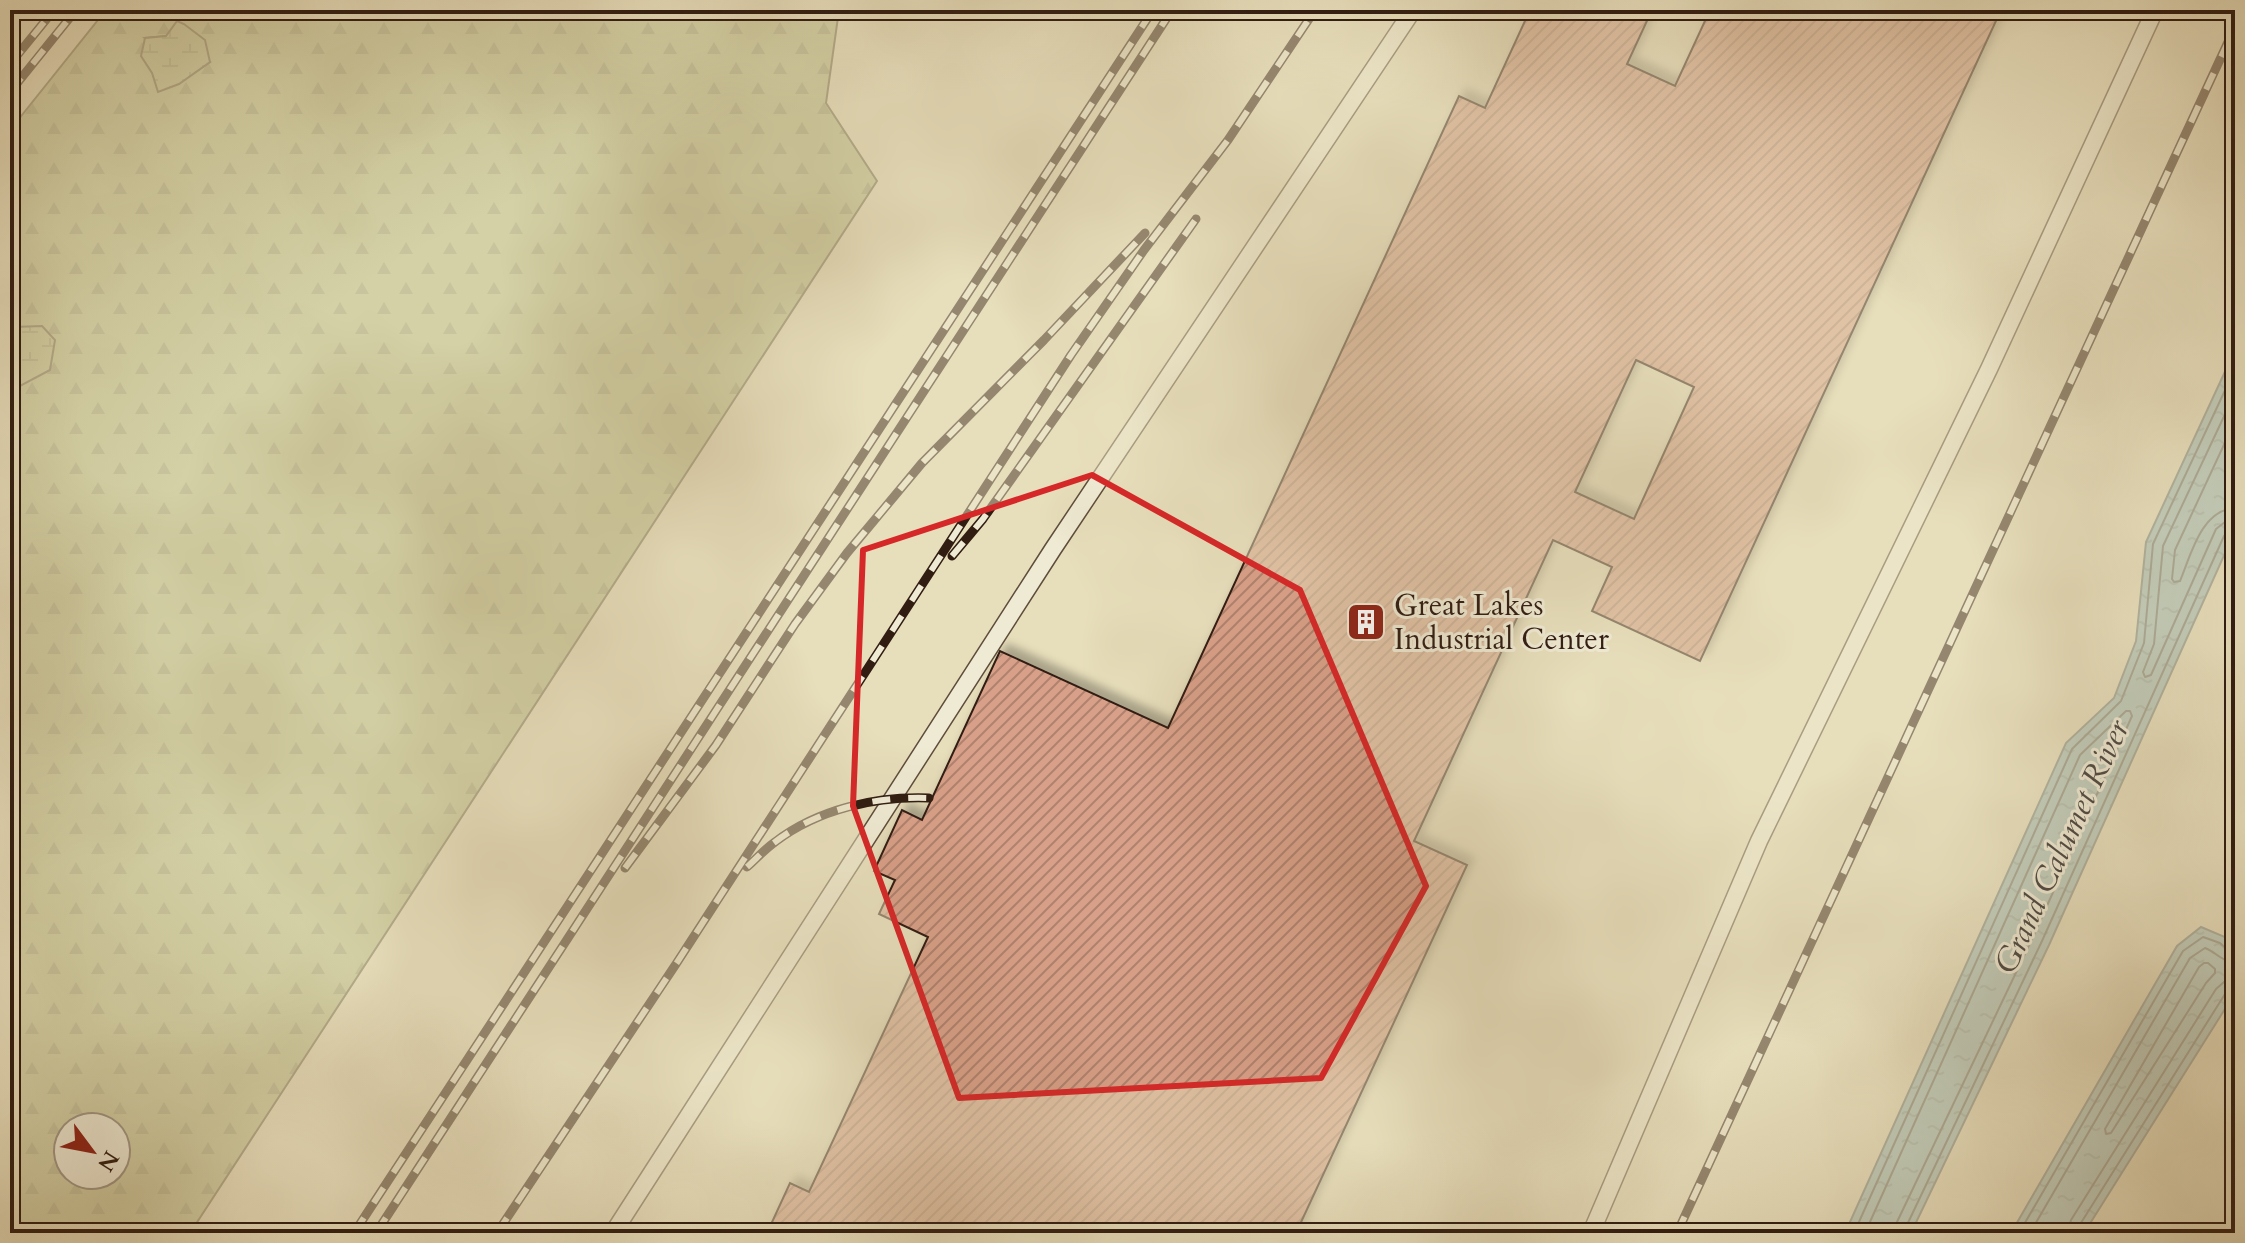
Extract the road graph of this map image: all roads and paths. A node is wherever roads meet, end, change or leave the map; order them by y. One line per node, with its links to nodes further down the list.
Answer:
1 (1413, 10): 3 (lane)
2 (2155, 10): 4 (lane)
3 (613, 1233)
4 (1591, 1233)

